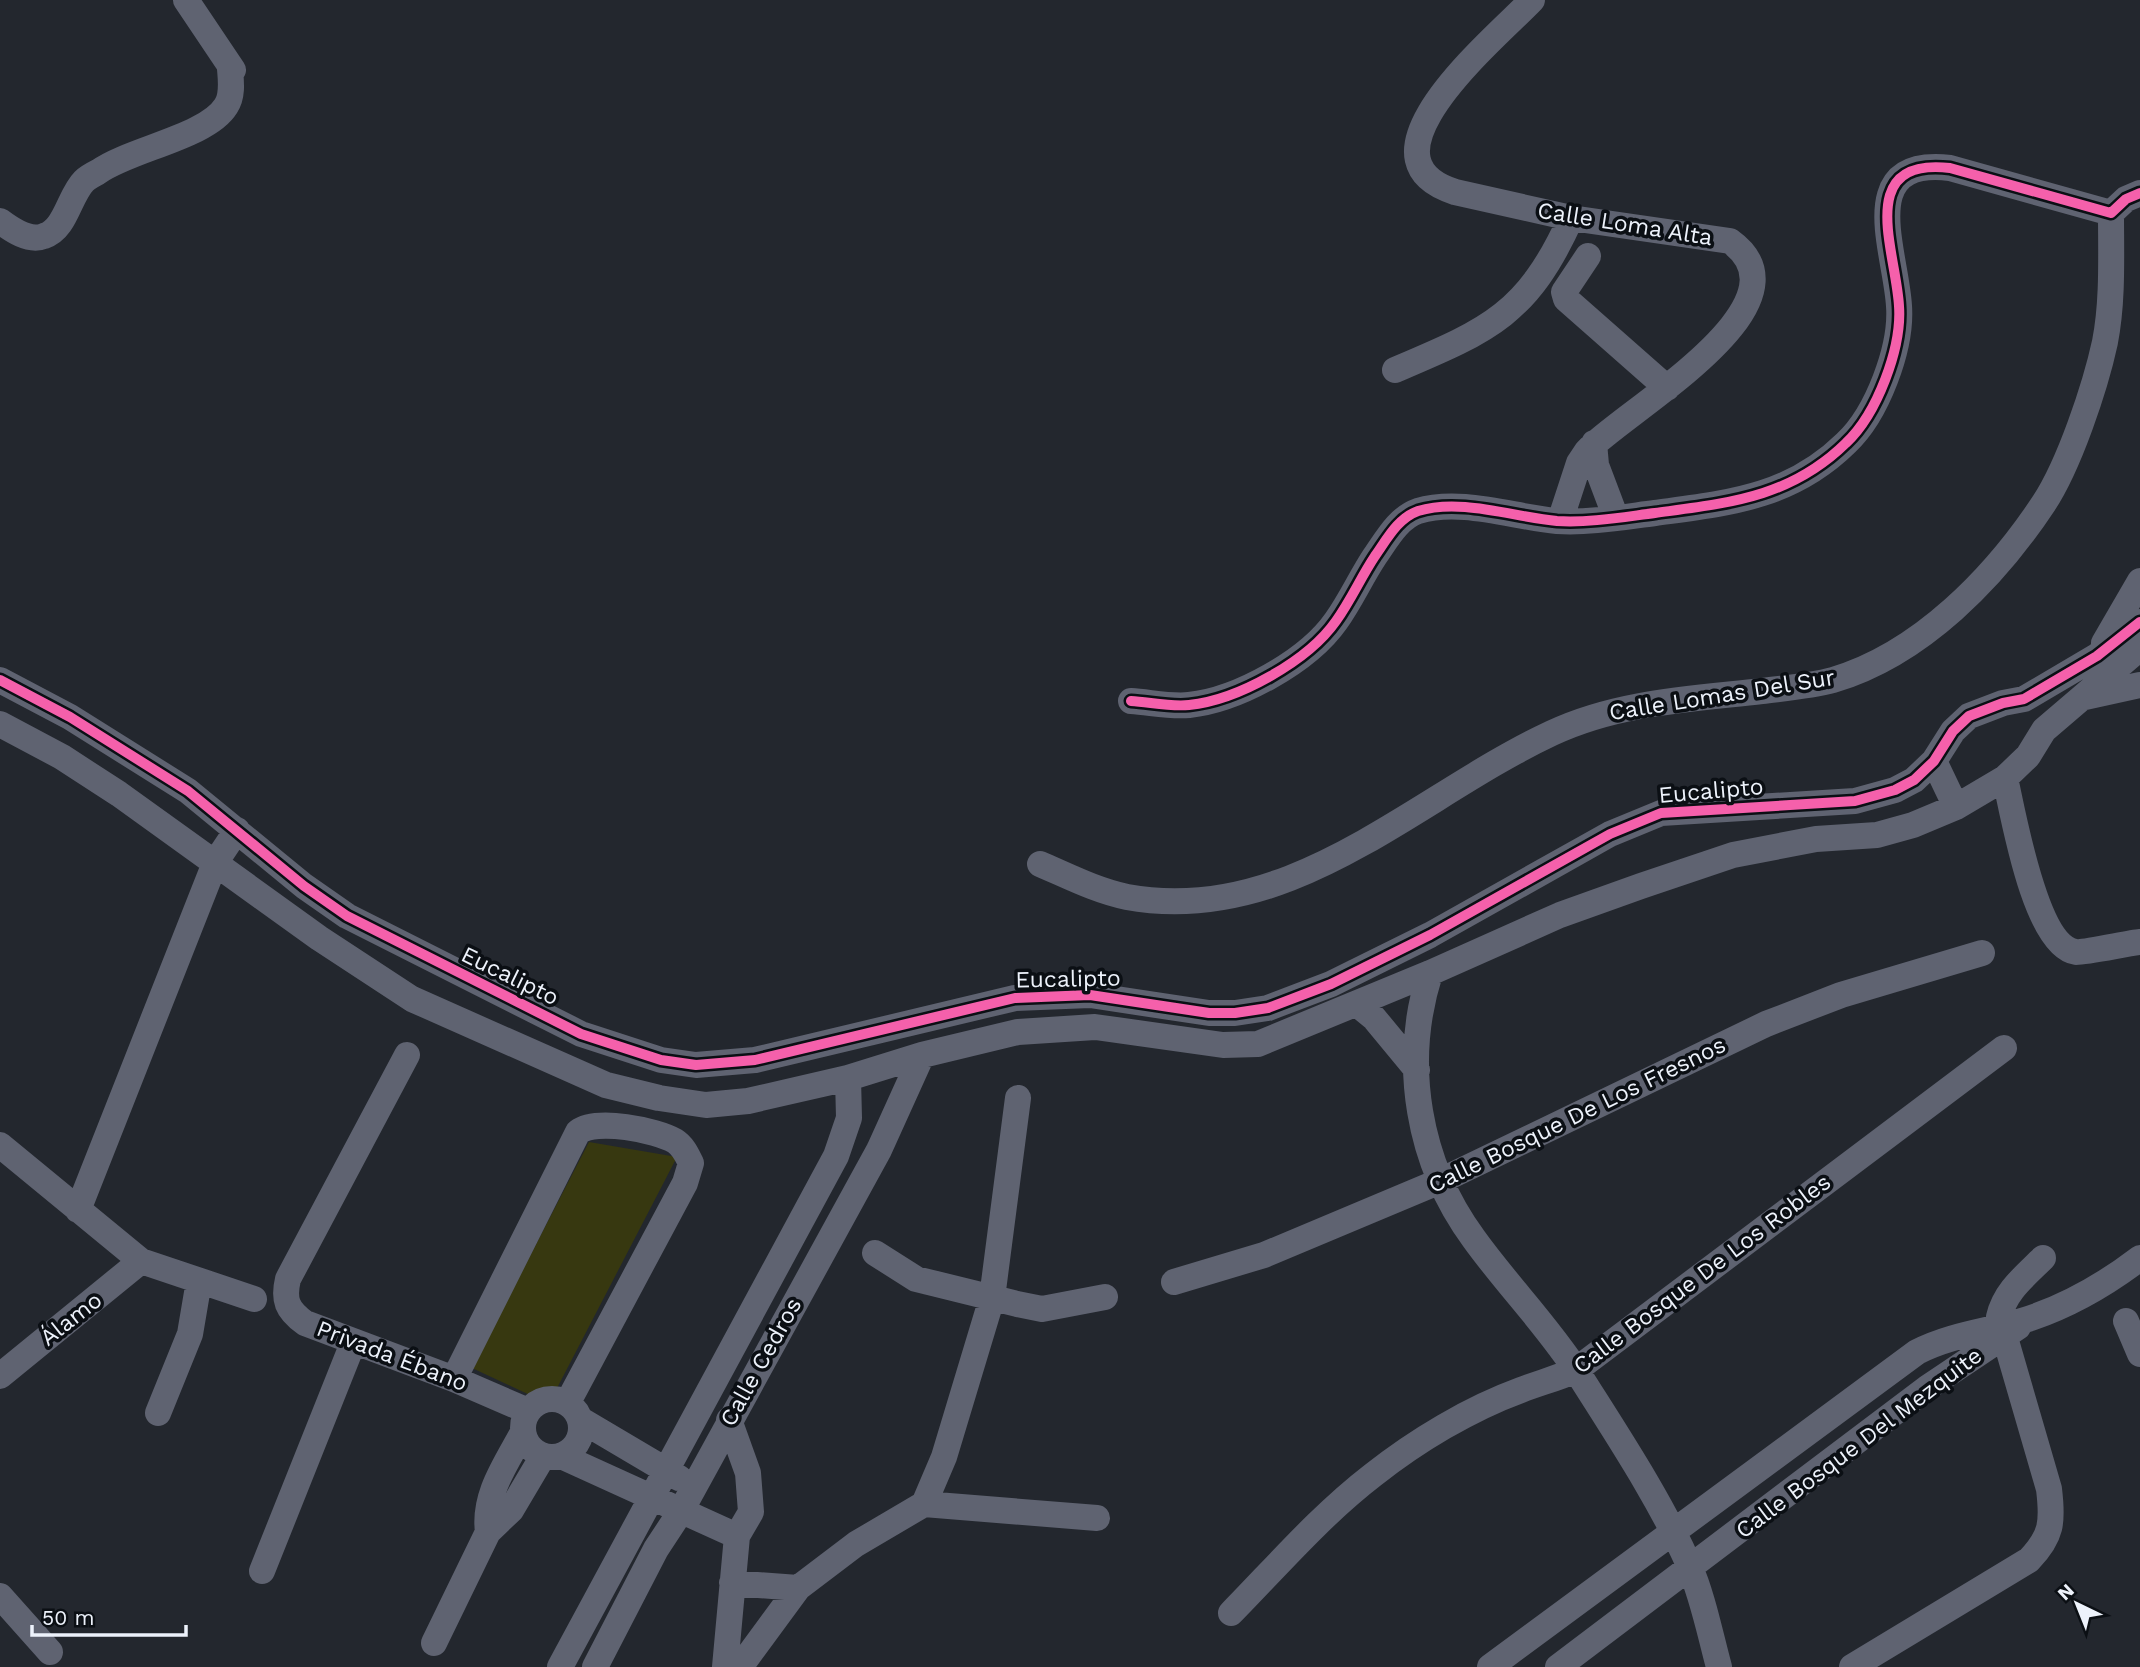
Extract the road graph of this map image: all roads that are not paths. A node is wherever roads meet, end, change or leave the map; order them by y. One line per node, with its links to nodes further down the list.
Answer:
1 (186, 0): 6 (street)
2 (1532, 0): 5 (street, Calle Loma Alta)
3 (2140, 193): 4 (street)
4 (2111, 214): 11 (street); 29 (street, Calle Lomas Del Sur)
5 (1571, 218): 8 (street); 9 (street, Calle Loma Alta)
6 (0, 222)
7 (1588, 256): 9 (street)
8 (1395, 370)
9 (1667, 388): 10 (street, Calle Loma Alta)
10 (1594, 443): 11 (street); 12 (street, Calle Loma Alta)
11 (1616, 518): 12 (street)
12 (1560, 521): 21 (street)
13 (2140, 581): 16 (street)
14 (2140, 622): 16 (street, Eucalipto)
15 (2140, 648): 19 (street)
16 (2097, 656): 20 (street, Eucalipto)
17 (0, 680): 27 (street, Eucalipto)
18 (2140, 685): 19 (street)
19 (2080, 698): 23 (street)
20 (2024, 699): 23 (street); 24 (street, Eucalipto)
21 (1131, 701)
22 (0, 724): 28 (street)
23 (2044, 730): 25 (street)
24 (1934, 761): 26 (street); 33 (street, Eucalipto)
25 (2006, 778): 26 (street); 30 (street)
26 (1956, 807): 32 (street)
27 (237, 830): 28 (street); 33 (street, Eucalipto)
28 (215, 863): 35 (street); 46 (street)
29 (1040, 864)
30 (2140, 942)
31 (1982, 953): 45 (street, Calle Bosque De Los Fresnos)
32 (1430, 973): 34 (street); 39 (street)
33 (508, 999): 35 (street)
34 (1357, 1004): 38 (street); 39 (street)
35 (487, 1033): 40 (street)
36 (2004, 1048): 60 (street, Calle Bosque De Los Robles)
37 (407, 1055): 58 (street, Privada Ébano)
38 (922, 1055): 40 (street); 44 (street, Calle Cedros)
39 (1417, 1070): 45 (street)
40 (848, 1078): 42 (street, Calle Cedros)
41 (1018, 1098): 54 (street)
42 (844, 1138): 44 (street); 68 (street, Calle Cedros)
43 (0, 1145): 46 (street)
44 (878, 1150): 65 (street, Calle Cedros)
45 (1438, 1182): 52 (street, Calle Bosque De Los Fresnos); 60 (street)
46 (78, 1210): 50 (street)
47 (875, 1254): 54 (street)
48 (2043, 1258): 57 (street)
49 (2138, 1259): 57 (street, Calle Bosque Del Mezquite)
50 (141, 1261): 51 (street); 61 (street, Álamo)
51 (199, 1281): 55 (street); 64 (street)
52 (1174, 1282)
53 (1105, 1297): 54 (street)
54 (992, 1298): 71 (street)
55 (254, 1299)
56 (2126, 1321): 59 (street)
57 (2001, 1331): 75 (street, Calle Bosque Del Mezquite); 77 (street, Calle Bosque Del Mezquite); 92 (street)
58 (353, 1343): 62 (street, Privada Ébano); 78 (street)
59 (2140, 1354)
60 (1576, 1370): 75 (street); 82 (street, Calle Bosque De Los Robles)
61 (0, 1376)
62 (454, 1379): 63 (street); 66 (street, Privada Ébano)
63 (574, 1411): 66 (street); 67 (street); 68 (street)
64 (158, 1413)
65 (729, 1420): 69 (street, Calle Cedros); 76 (street)
66 (525, 1421): 67 (street); 74 (street)
67 (552, 1456): 70 (street); 74 (street)
68 (665, 1470): 69 (street); 70 (street, Calle Cedros)
69 (693, 1485): 72 (street, Calle Cedros)
70 (650, 1499): 72 (street); 85 (street, Calle Cedros)
71 (924, 1504): 73 (street); 80 (street)
72 (681, 1511): 76 (street); 86 (street, Calle Cedros)
73 (1097, 1518)
74 (488, 1532): 83 (street)
75 (1673, 1533): 77 (street); 89 (street, Calle Bosque Del Mezquite)
76 (737, 1536): 79 (street)
77 (1691, 1568): 90 (street, Calle Bosque Del Mezquite); 91 (street)
78 (262, 1571)
79 (732, 1583): 80 (street); 87 (street)
80 (797, 1588): 88 (street)
81 (0, 1596): 84 (street)
82 (1231, 1613)
83 (435, 1643)
84 (50, 1652)
85 (560, 1667)
86 (594, 1667)
87 (725, 1667)
88 (740, 1667)
89 (1490, 1667)
90 (1558, 1667)
91 (1719, 1667)
92 (1852, 1667)

